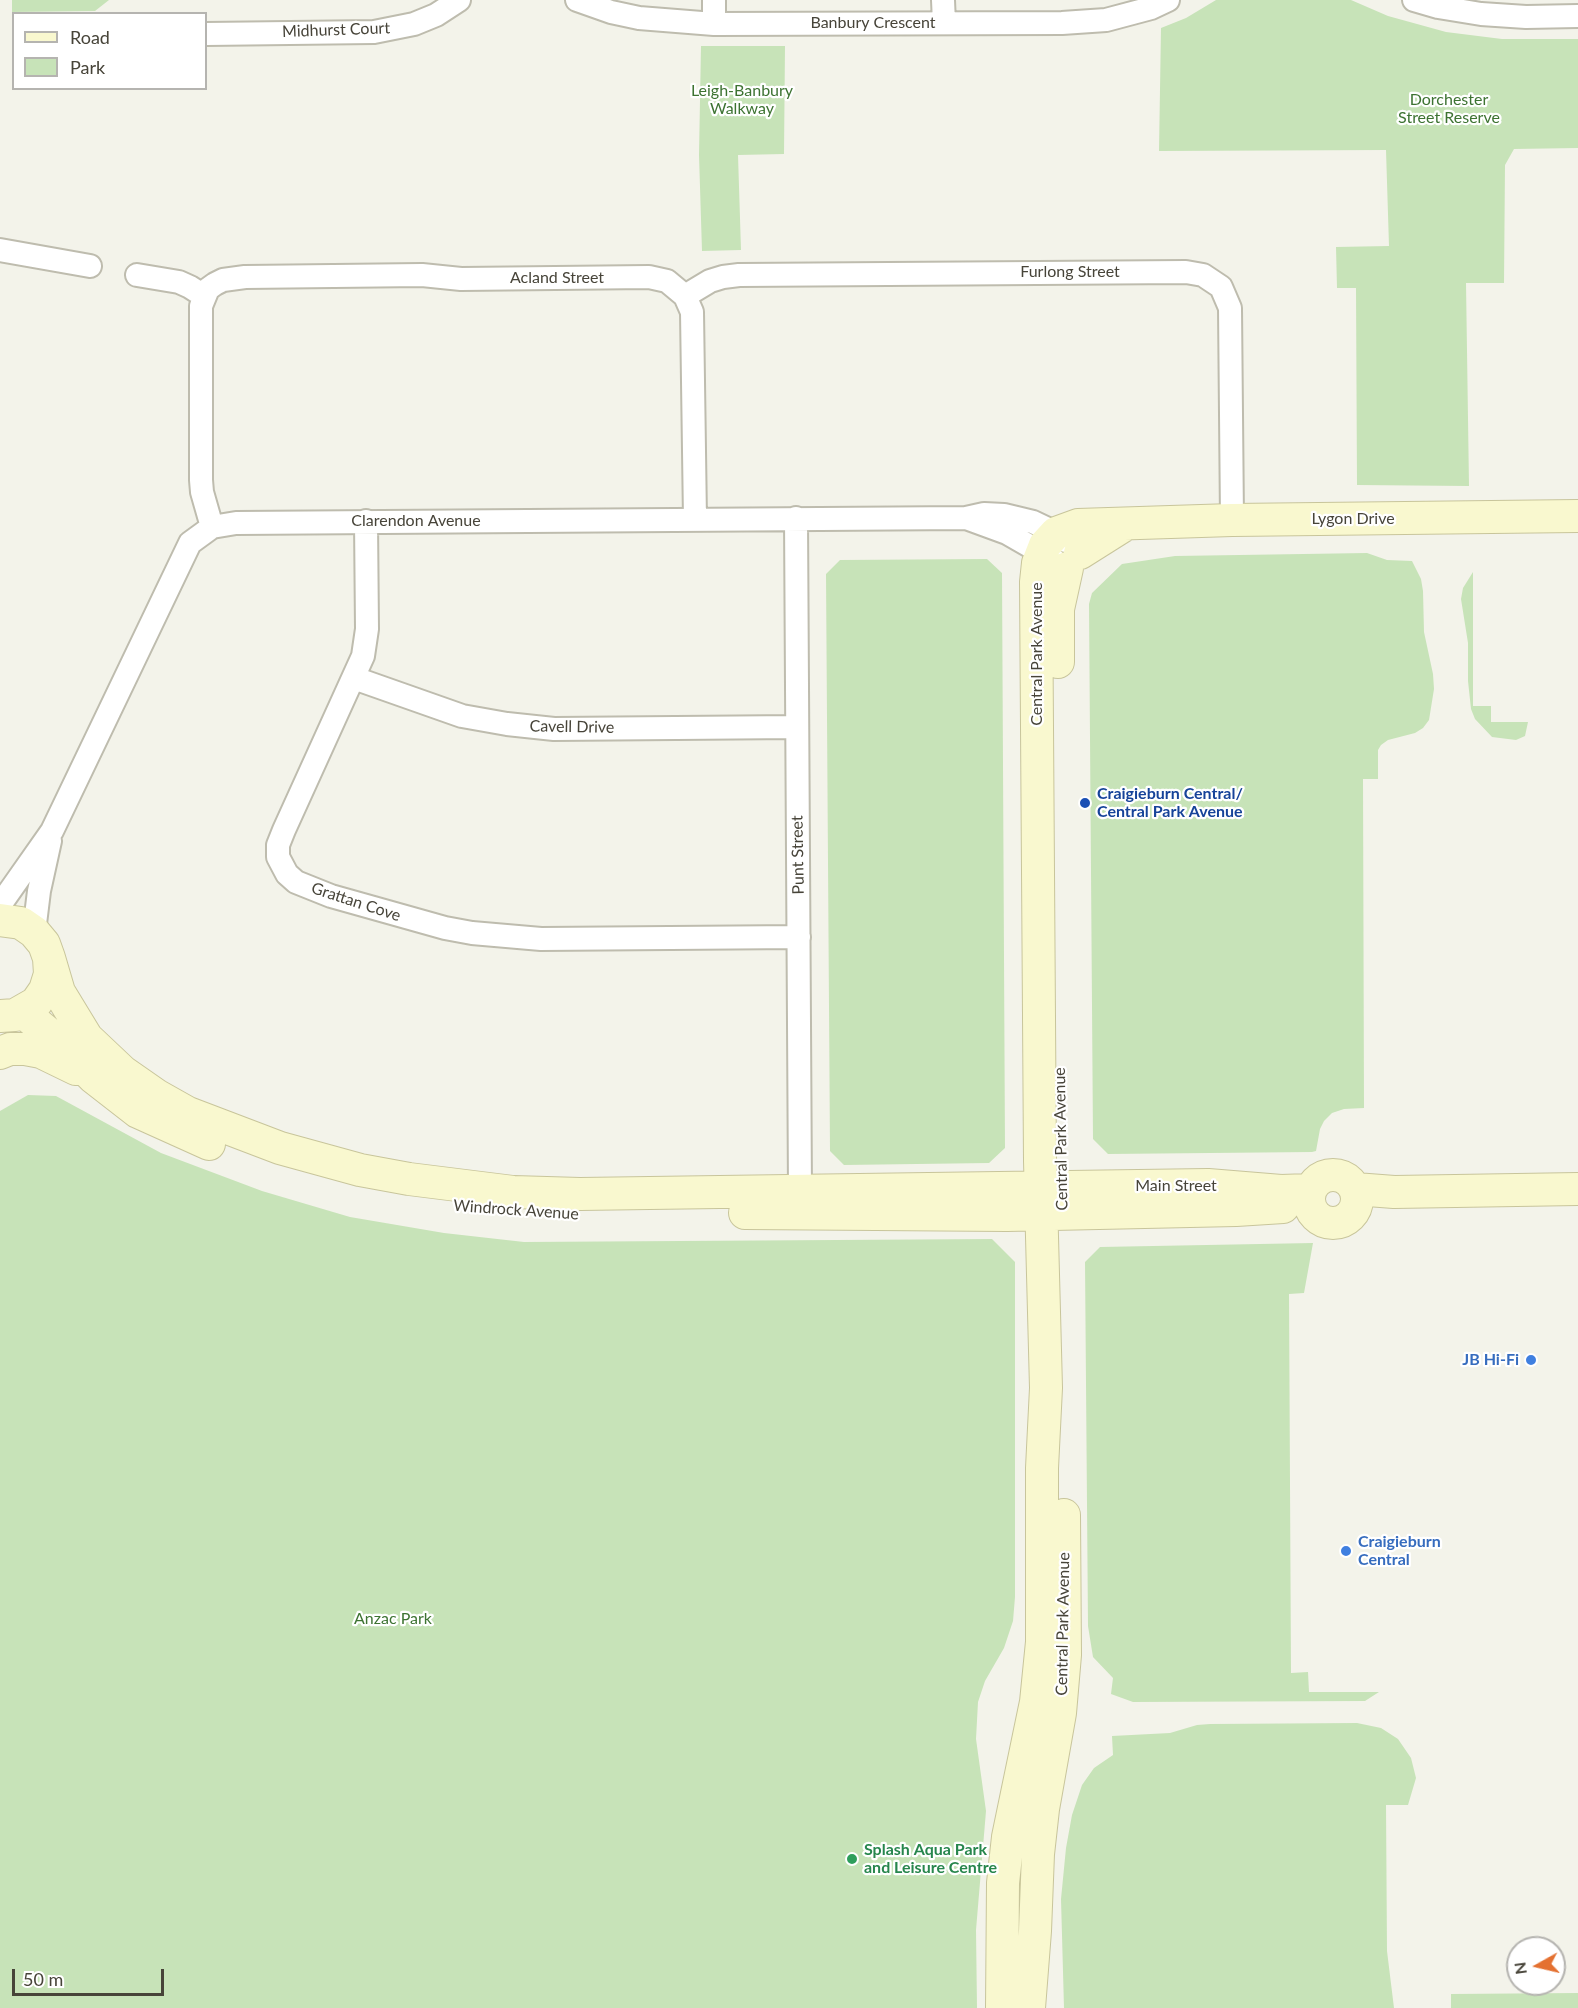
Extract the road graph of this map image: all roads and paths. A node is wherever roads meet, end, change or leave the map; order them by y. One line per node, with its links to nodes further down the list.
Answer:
1 (459, 0): 10 (street, Midhurst Court)
2 (577, 0): 9 (street, Banbury Crescent)
3 (714, 0): 9 (street)
4 (943, 0): 8 (street)
5 (1168, 0): 8 (street, Banbury Crescent)
6 (1414, 0): 7 (street)
7 (1578, 16)
8 (944, 23): 9 (street, Banbury Crescent)
9 (714, 24)
10 (207, 34)
11 (0, 250): 12 (street)
12 (90, 266)
13 (137, 275): 14 (street)
14 (204, 296): 15 (street, Acland Street); 21 (street)
15 (685, 296): 18 (street); 19 (street, Furlong Street)
16 (1578, 516): 19 (street, Lygon Drive)
17 (796, 518): 18 (street, Clarendon Avenue); 22 (street, Clarendon Avenue); 24 (street, Punt Street)
18 (695, 520): 20 (street, Clarendon Avenue)
19 (1232, 520): 22 (street, Lygon Drive)
20 (366, 521): 21 (street, Clarendon Avenue); 23 (street, Grattan Cove)
21 (212, 527): 25 (street)
22 (1061, 552): 36 (street, Central Park Avenue)
23 (354, 678): 24 (street, Cavell Drive); 29 (street, Grattan Cove)
24 (797, 727): 29 (street, Punt Street)
25 (52, 831): 26 (street); 28 (street)
26 (0, 906)
27 (0, 920): 28 (street)
28 (34, 932): 30 (street, Windrock Avenue)
29 (799, 938): 37 (street, Punt Street)
30 (50, 958): 31 (street); 37 (street, Windrock Avenue)
31 (10, 1020): 33 (street, Windrock Avenue)
32 (0, 1053): 33 (street)
33 (93, 1077): 37 (street, Windrock Avenue)
34 (1578, 1189): 35 (street)
35 (1355, 1198): 36 (street, Main Street); 38 (street)
36 (1051, 1200): 37 (street, Windrock Avenue); 39 (street, Central Park Avenue); 40 (street, Central Park Avenue)
37 (800, 1202)
38 (1578, 1204)
39 (1035, 1931): 41 (street, Central Park Avenue); 42 (street)
40 (1002, 2008)
41 (1029, 2008)
42 (1040, 2008)

